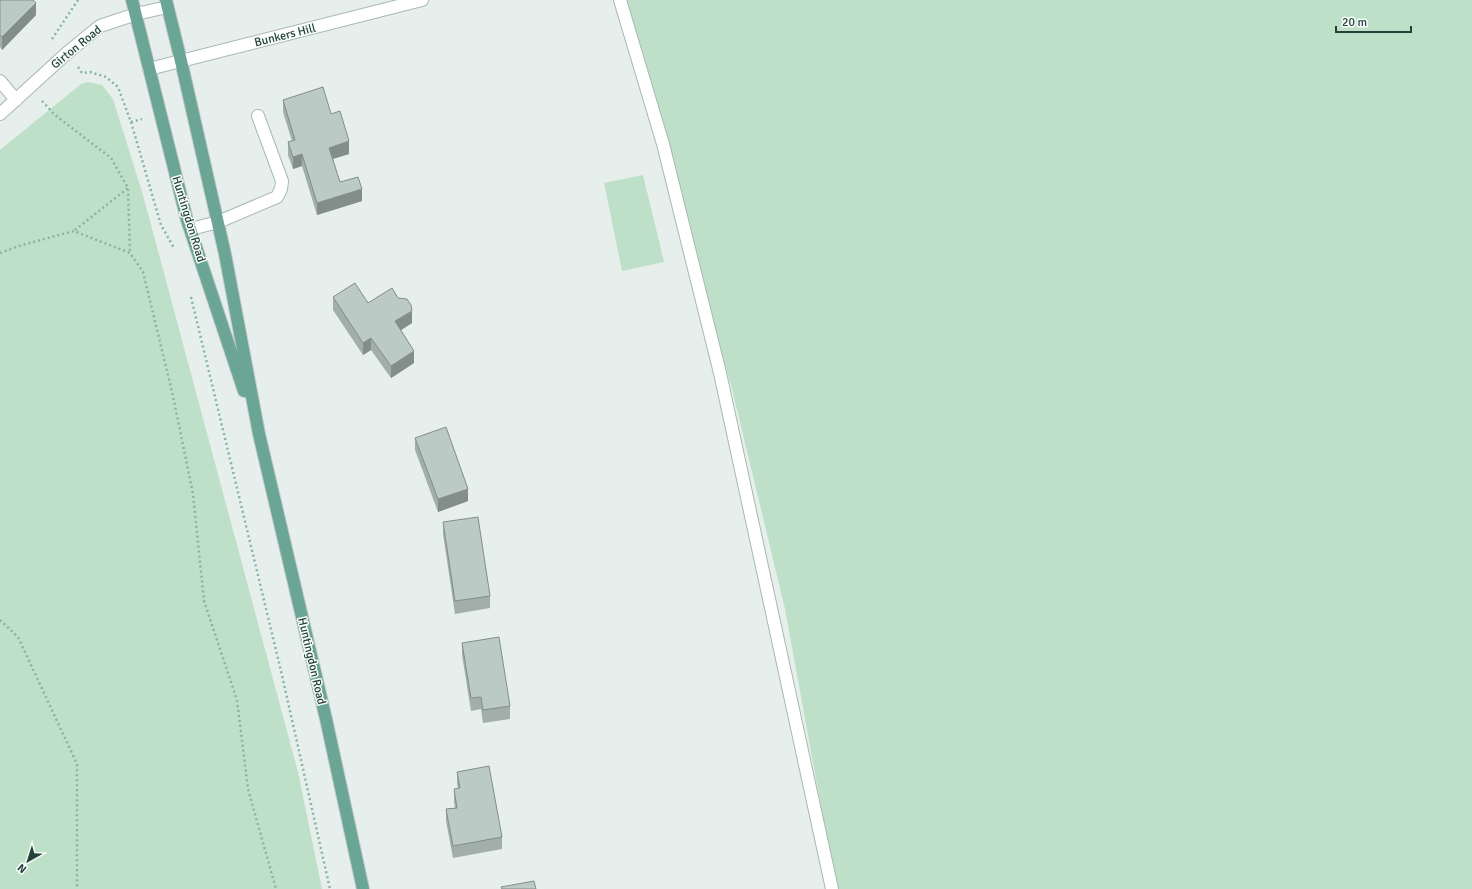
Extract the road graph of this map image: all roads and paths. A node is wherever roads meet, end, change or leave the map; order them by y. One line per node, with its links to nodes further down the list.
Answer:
1 (78, 0): 7 (path)
2 (132, 0): 6 (main road, Huntingdon Road)
3 (422, 0): 9 (street, Bunkers Hill)
4 (620, 0): 30 (street)
5 (166, 3): 6 (street, Girton Road); 9 (main road, Huntingdon Road)
6 (136, 14): 8 (street, Girton Road); 10 (main road, Huntingdon Road)
7 (56, 31)
8 (67, 53): 12 (street, Girton Road); 20 (path)
9 (182, 61): 10 (street, Bunkers Hill); 17 (main road, Huntingdon Road)
10 (148, 69): 18 (main road, Huntingdon Road)
11 (0, 81): 13 (street)
12 (30, 87): 13 (street, Girton Road); 16 (path)
13 (16, 100): 14 (street, Girton Road)
14 (0, 114)
15 (258, 116): 17 (street)
16 (128, 188): 19 (path); 22 (path)
17 (218, 222): 18 (street); 24 (main road, Huntingdon Road)
18 (191, 229): 24 (main road, Huntingdon Road)
19 (74, 231): 21 (path); 22 (path)
20 (177, 252)
21 (0, 253)
22 (130, 253): 27 (path)
23 (189, 290): 28 (path)
24 (258, 434): 29 (main road, Huntingdon Road)
25 (0, 620): 26 (path)
26 (77, 889)
27 (276, 889)
28 (330, 889)
29 (363, 889)
30 (832, 889)

